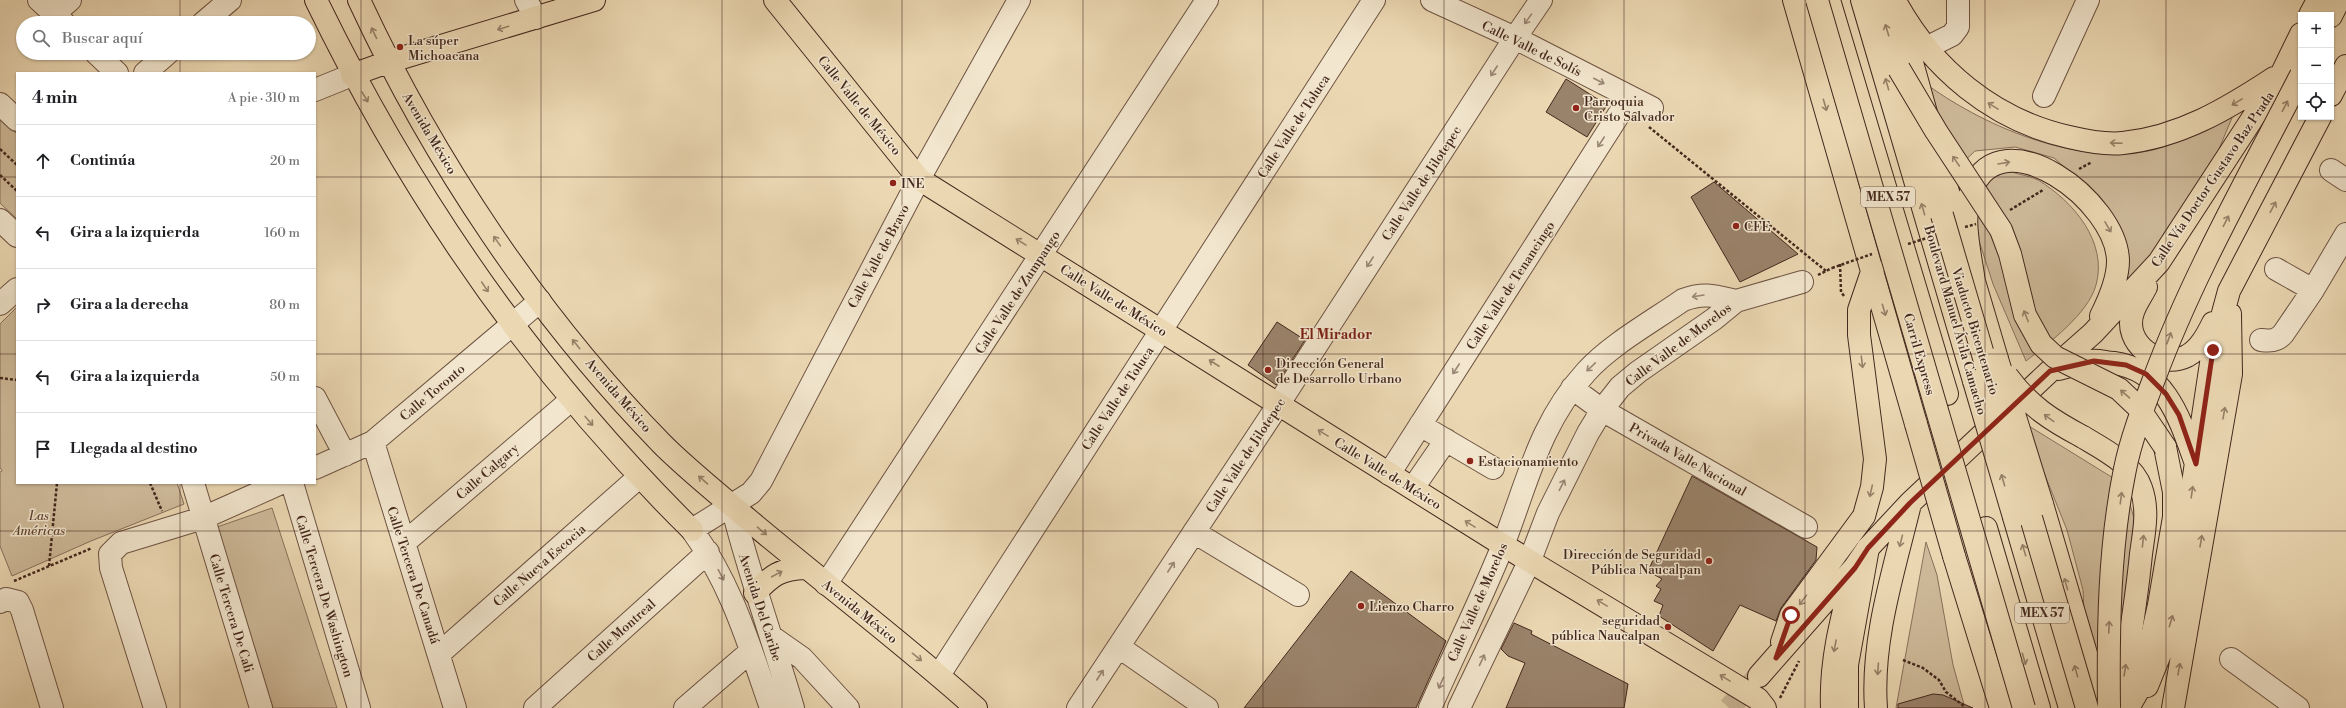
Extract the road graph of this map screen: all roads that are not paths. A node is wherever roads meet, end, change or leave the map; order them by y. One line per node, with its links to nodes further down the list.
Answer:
1 (230, 0): 24 (street)
2 (316, 0): 36 (main road)
3 (359, 0): 30 (main road, Avenida México, one-way to 3)
4 (594, 0): 21 (main road)
5 (775, 0): 46 (main road, Calle Valle de México)
6 (1019, 0): 46 (street, Calle Valle de Bravo)
7 (1207, 0): 51 (street, Calle Valle de Zumpango)
8 (1374, 0): 64 (street, Calle Valle de Toluca)
9 (1432, 0): 25 (street, Calle Valle de Solís)
10 (1542, 0): 25 (street, Calle Valle de Jilotepec, one-way to 25)
11 (1794, 0): 45 (main road, one-way to 45)
12 (1806, 0): 136 (main road)
13 (1817, 0): 137 (main road, Carril Express, bridge)
14 (1829, 0): 47 (main road, MEX 57)
15 (1862, 0): 139 (main road, Boulevard Manuel Ávila Camacho / MEX 57, one-way to 15, bridge)
16 (1889, 0): 27 (main road); 32 (main road, Viaducto Bicentenario, one-way to 16); 56 (main road, Boulevard Manuel Ávila Camacho)
17 (1958, 0): 27 (street)
18 (2088, 0): 39 (street)
19 (2318, 0): 22 (main road)
20 (2339, 0): 23 (main road)
21 (531, 9): 30 (main road, one-way to 30)
22 (2312, 12)
23 (2333, 12)
24 (211, 16)
25 (1515, 38): 40 (street, Calle Valle de Solís, one-way to 40); 72 (street, Calle Valle de Jilotepec, one-way to 72)
26 (2298, 46): 35 (main road, Calle Vía Doctor Gustavo Baz Prada)
27 (1926, 48): 35 (main road, one-way to 27)
28 (103, 60): 33 (street)
29 (160, 60): 34 (street)
30 (388, 62): 36 (main road); 60 (main road, Avenida México, one-way to 30)
31 (2346, 66): 37 (main road)
32 (1899, 69): 116 (main road, Viaducto Bicentenario, one-way to 32, bridge); 140 (main road, one-way to 32, bridge)
33 (116, 72)
34 (146, 72)
35 (2291, 74): 52 (main road, Calle Vía Doctor Gustavo Baz Prada); 116 (main road, one-way to 35, bridge)
36 (352, 76): 38 (street); 63 (main road, one-way to 63)
37 (2334, 89)
38 (316, 90)
39 (2044, 96)
40 (1627, 102): 42 (street, Calle Valle de Solís); 74 (street, Calle Valle de Tenancingo, one-way to 74)
41 (0, 104): 43 (street)
42 (1652, 108)
43 (16, 119)
44 (2318, 120): 59 (main road, one-way to 44)
45 (1832, 131): 47 (main road); 53 (main road)
46 (919, 179): 51 (main road, Calle Valle de México, one-way to 46); 89 (street, Calle Valle de Bravo)
47 (1886, 190): 138 (main road, MEX 57, one-way to 138)
48 (0, 220): 50 (street)
49 (2346, 234): 58 (street)
50 (16, 235)
51 (1042, 255): 64 (main road, Calle Valle de México); 102 (street, Calle Valle de Zumpango)
52 (2159, 262): 59 (main road); 65 (main road, Calle Vía Doctor Gustavo Baz Prada)
53 (1873, 269): 111 (main road, one-way to 111); 135 (main road, one-way to 135, bridge)
54 (2276, 269): 58 (street)
55 (1802, 282): 61 (street, Calle Valle de Morelos)
56 (1974, 282): 65 (main road, one-way to 65); 67 (main road, Boulevard Manuel Ávila Camacho)
57 (16, 289): 62 (street)
58 (2313, 290): 66 (street)
59 (2229, 291): 78 (main road); 142 (main road, one-way to 59)
60 (540, 301): 63 (street, Calle Toronto); 89 (main road, Avenida México, one-way to 60)
61 (1736, 301): 69 (street, Calle Valle de Morelos, one-way to 69); 73 (street, Calle Valle de Morelos)
62 (0, 304)
63 (512, 326): 71 (main road); 76 (street, Calle Toronto)
64 (1162, 329): 72 (main road, Calle Valle de México, one-way to 64); 113 (street, Calle Valle de Toluca)
65 (2093, 333): 68 (main road, Calle Vía Doctor Gustavo Baz Prada)
66 (2261, 340)
67 (1998, 361): 116 (main road, Boulevard Manuel Ávila Camacho, one-way to 67, bridge); 116 (main road, one-way to 67, bridge)
68 (2050, 371): 78 (main road); 88 (main road, Calle Vía Doctor Gustavo Baz Prada)
69 (1572, 388): 73 (street, Privada Valle Nacional); 87 (street, Calle Valle de Morelos)
70 (316, 400): 77 (street)
71 (571, 400): 82 (main road, one-way to 82); 95 (street, Calle Calgary)
72 (1278, 405): 81 (main road, Calle Valle de México, one-way to 72); 94 (street, Calle Valle de Jilotepec)
73 (1602, 410): 90 (street, Calle Valle de Morelos, one-way to 73); 92 (street, Privada Valle Nacional)
74 (1420, 425): 75 (street); 81 (street, Calle Valle de Tenancingo)
75 (1446, 440): 80 (street); 86 (street)
76 (373, 442): 77 (street, Calle Toronto); 95 (street, Calle Tercera De Canadá)
77 (345, 454): 79 (street, Calle Toronto)
78 (2196, 464): 141 (main road, one-way to 78)
79 (316, 468)
80 (1493, 468)
81 (1389, 474): 86 (main road, Calle Valle de México)
82 (639, 477): 93 (main road); 110 (street, Calle Nueva Escocia)
83 (193, 484): 91 (street, Calle Tercera De Cali)
84 (279, 484): 91 (street)
85 (292, 484): 120 (street, Calle Tercera De Washington)
86 (1414, 488): 96 (main road, Calle Valle de México, one-way to 86)
87 (1520, 495): 90 (street); 96 (street, Calle Valle de Morelos)
88 (1910, 503): 97 (main road, Calle Vía Doctor Gustavo Baz Prada); 134 (main road, one-way to 134)
89 (732, 506): 93 (street, Calle Valle de Bravo); 100 (main road, Avenida México, one-way to 100); 103 (street, Avenida Del Caribe)
90 (1548, 512): 99 (street, Calle Valle de Morelos)
91 (203, 518): 118 (street); 119 (street, Calle Tercera De Cali)
92 (1806, 527)
93 (692, 530): 98 (street, Avenida Del Caribe)
94 (1194, 532): 104 (street); 108 (street, Calle Valle de Jilotepec, one-way to 94)
95 (404, 543): 110 (street, Calle Tercera De Canadá)
96 (1503, 545): 99 (main road, Calle Valle de México); 130 (street, Calle Valle de Morelos, one-way to 130)
97 (1868, 548): 101 (main road, Calle Vía Doctor Gustavo Baz Prada); 133 (main road)
98 (708, 552): 106 (street, Avenida Del Caribe, one-way to 106); 122 (street, Calle Montreal)
99 (1530, 560): 115 (main road, Calle Valle de México, one-way to 99); 131 (street, Calle Valle de Morelos, one-way to 99)
100 (805, 568): 102 (main road, Avenida México); 103 (main road, one-way to 100)
101 (1855, 568): 111 (main road, Calle Vía Doctor Gustavo Baz Prada); 132 (main road, one-way to 132)
102 (826, 584): 113 (main road, Avenida México, one-way to 113)
103 (755, 593): 106 (street); 107 (street, Avenida Del Caribe)
104 (1298, 595)
105 (9, 602): 117 (street)
106 (734, 602): 109 (street, Avenida Del Caribe)
107 (772, 637): 125 (street, Avenida Del Caribe); 126 (street)
108 (1119, 647): 128 (street, Calle Valle de Jilotepec, one-way to 108); 129 (street)
109 (751, 651): 123 (street); 124 (street, Avenida Del Caribe)
110 (440, 653): 121 (street, Calle Tercera De Canadá)
111 (1776, 658): 114 (main road, Calle Vía Doctor Gustavo Baz Prada)
112 (2231, 659): 143 (street)
113 (939, 675): 127 (main road, Avenida México)
114 (1759, 676)
115 (1761, 703)
116 (2103, 707)
117 (52, 708)
118 (156, 708)
119 (261, 708)
120 (358, 708)
121 (455, 708)
122 (535, 708)
123 (685, 708)
124 (771, 708)
125 (793, 708)
126 (848, 708)
127 (976, 708)
128 (1078, 708)
129 (1208, 708)
130 (1430, 708)
131 (1459, 708)
132 (1832, 708)
133 (1847, 708)
134 (1876, 708)
135 (2001, 708)
136 (2012, 708)
137 (2024, 708)
138 (2039, 708)
139 (2070, 708)
140 (2128, 708)
141 (2134, 708)
142 (2173, 708)
143 (2298, 708)

